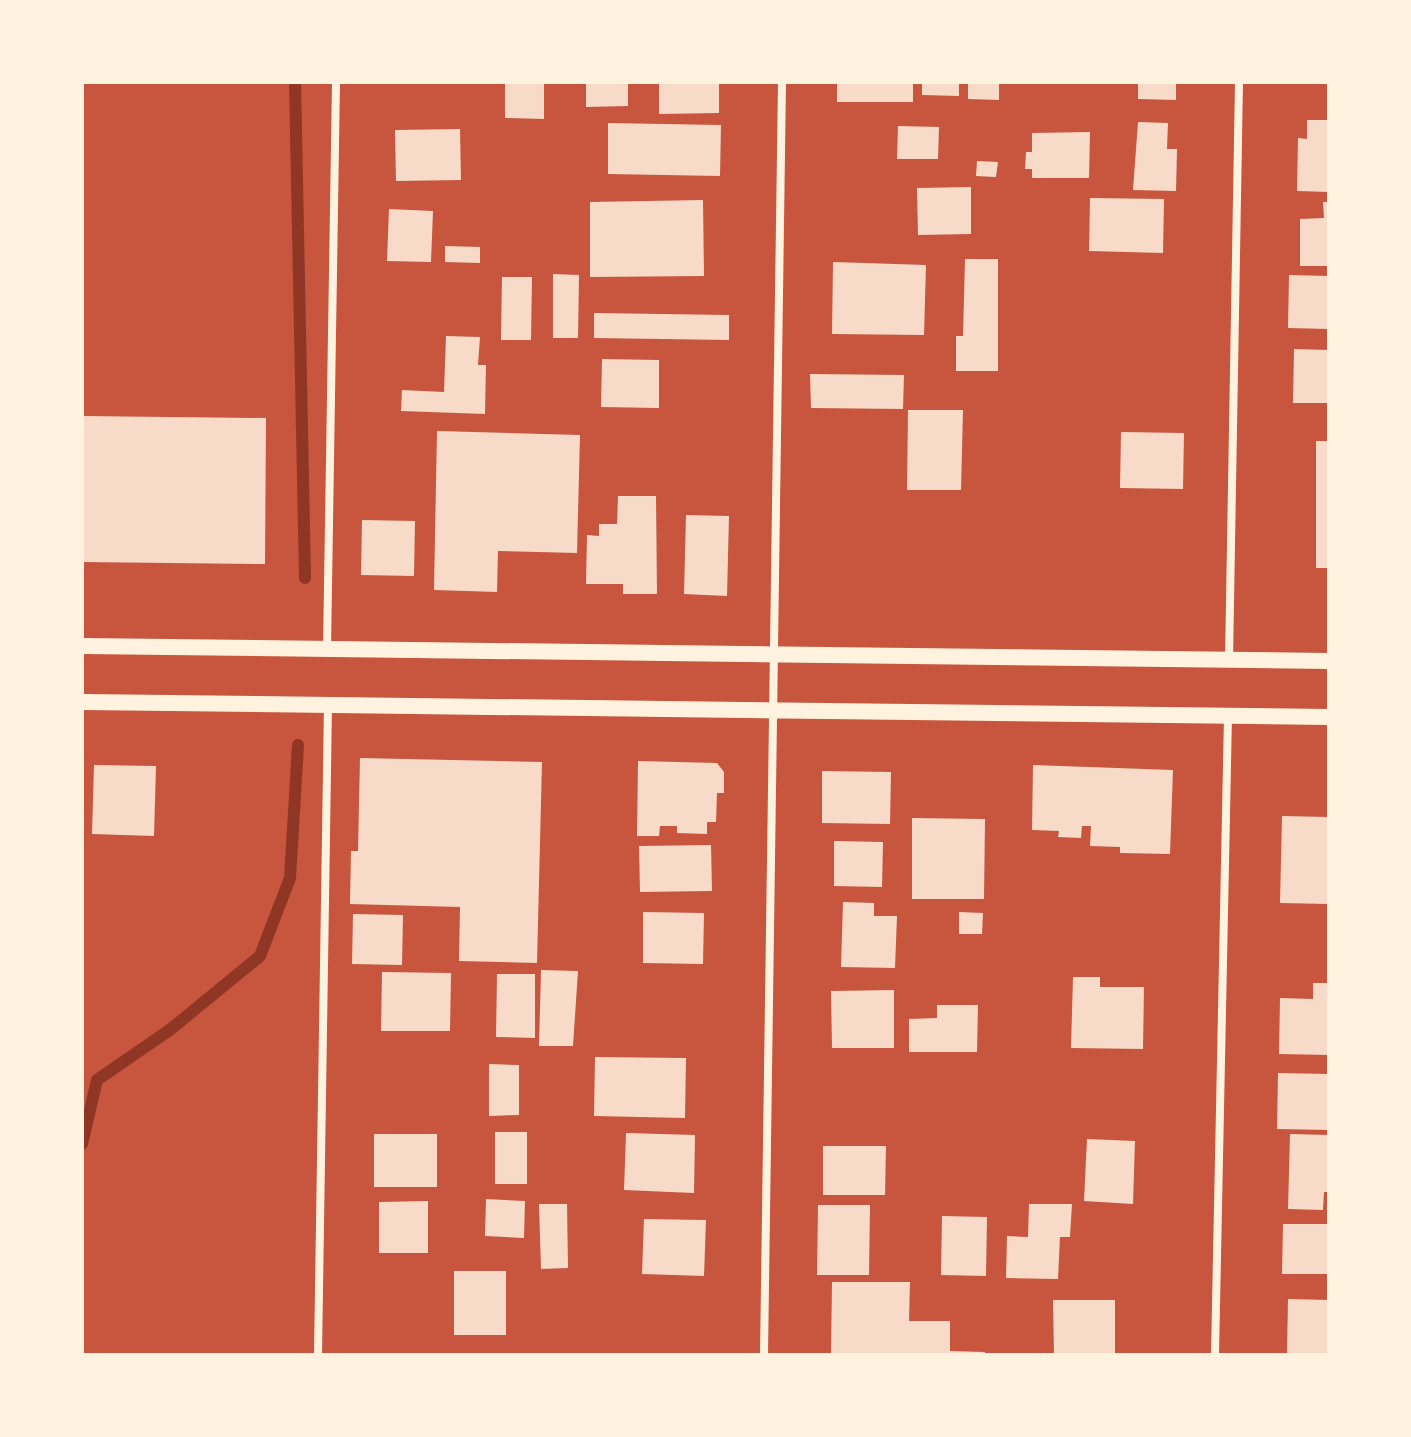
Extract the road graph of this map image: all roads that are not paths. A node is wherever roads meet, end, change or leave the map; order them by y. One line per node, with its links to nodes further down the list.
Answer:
1 (336, 82): 5 (street)
2 (782, 82): 6 (street)
3 (1239, 82): 7 (street)
4 (82, 646): 5 (main road)
5 (326, 649): 6 (main road)
6 (774, 655): 7 (main road); 11 (street)
7 (1229, 660): 8 (main road)
8 (1329, 661)
9 (82, 702): 10 (main road)
10 (328, 705): 11 (main road); 14 (street)
11 (773, 710): 12 (main road); 15 (street)
12 (1228, 715): 13 (main road); 16 (street)
13 (1329, 717)
14 (318, 1355)
15 (764, 1355)
16 (1215, 1355)

